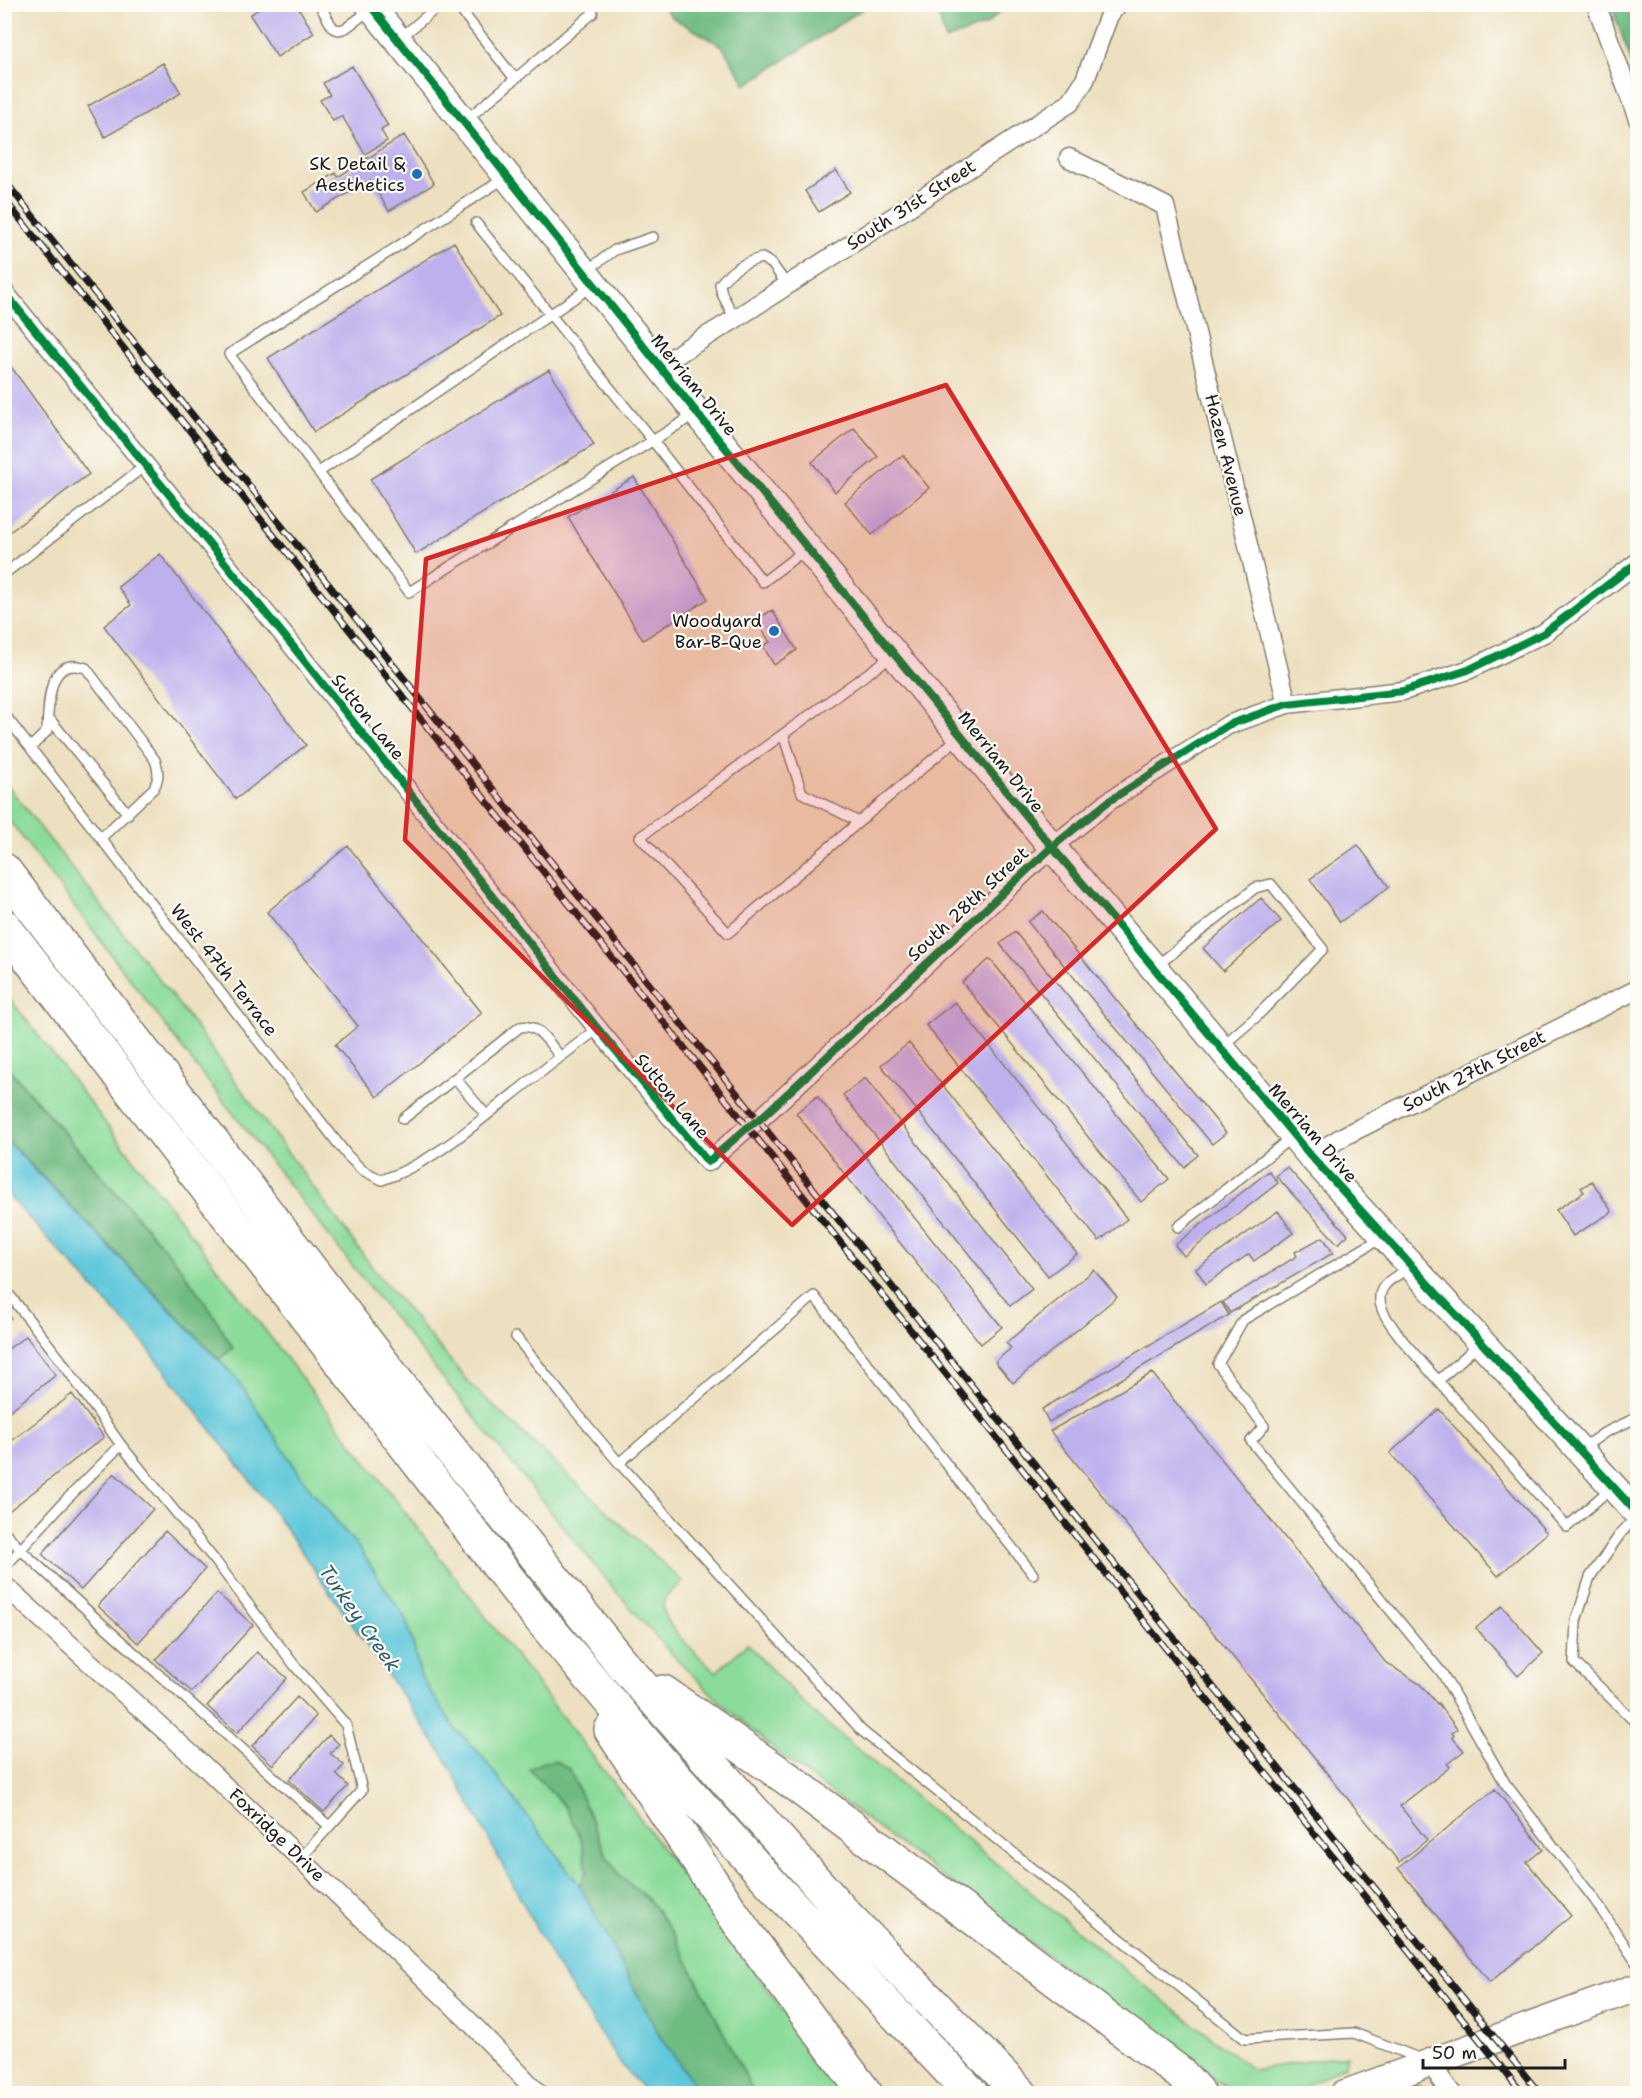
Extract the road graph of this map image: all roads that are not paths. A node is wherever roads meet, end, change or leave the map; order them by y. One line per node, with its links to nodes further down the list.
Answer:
1 (319, 4): 6 (lane)
2 (441, 4): 8 (lane)
3 (456, 4): 9 (lane)
4 (1118, 4): 17 (street, South 31st Street)
5 (1596, 4): 10 (street)
6 (370, 7): 8 (main road, Merriam Drive)
7 (593, 13): 9 (lane)
8 (398, 40): 11 (main road, Merriam Drive)
9 (515, 79): 11 (lane)
10 (1638, 119)
11 (464, 123): 13 (main road, Merriam Drive)
12 (1068, 158): 30 (street, Hazen Avenue)
13 (507, 177): 16 (main road, Merriam Drive); 25 (lane)
14 (476, 223): 19 (lane)
15 (653, 237): 16 (lane)
16 (589, 279): 19 (lane); 21 (main road, Merriam Drive)
17 (787, 285): 20 (street, South 31st Street); 20 (lane)
18 (4, 292): 24 (street, Sutton Lane)
19 (551, 314): 23 (lane); 25 (lane)
20 (735, 319): 21 (street, South 31st Street)
21 (660, 367): 22 (main road, Merriam Drive)
22 (697, 413): 23 (lane); 26 (main road, Merriam Drive)
23 (653, 441): 25 (lane); 26 (lane)
24 (146, 465): 28 (lane); 44 (street, Sutton Lane)
25 (319, 472)
26 (807, 548): 29 (main road, Merriam Drive)
27 (1638, 562): 30 (street, South 28th Street)
28 (4, 574)
29 (894, 654): 33 (lane); 34 (main road, Merriam Drive)
30 (1287, 704): 39 (street, South 28th Street)
31 (4, 714): 35 (lane, West 47th Terrace)
32 (48, 717): 35 (lane); 36 (lane); 36 (lane)
33 (783, 734): 37 (lane); 37 (lane)
34 (960, 735): 37 (lane); 39 (main road, Merriam Drive)
35 (31, 747): 38 (lane, West 47th Terrace)
36 (128, 814): 38 (lane)
37 (859, 822)
38 (101, 838): 48 (lane, West 47th Terrace)
39 (1052, 847): 42 (main road, Merriam Drive); 52 (street, South 28th Street)
40 (4, 870): 72 (highway)
41 (4, 926): 71 (highway)
42 (1154, 968): 45 (main road, Merriam Drive); 45 (lane)
43 (1638, 989): 51 (street, South 27th Street)
44 (598, 1029): 46 (lane); 52 (street, Sutton Lane)
45 (1220, 1048): 50 (main road, Merriam Drive)
46 (560, 1056): 47 (lane); 48 (lane)
47 (455, 1078): 48 (lane); 49 (lane)
48 (486, 1116)
49 (403, 1119)
50 (1294, 1135): 51 (main road, Merriam Drive); 53 (lane)
51 (1311, 1156): 54 (main road, Merriam Drive)
52 (708, 1162)
53 (1178, 1227)
54 (1384, 1236): 55 (main road, Merriam Drive); 76 (lane)
55 (1412, 1267): 58 (main road, Merriam Drive); 59 (lane)
56 (4, 1288): 61 (lane)
57 (516, 1337): 63 (lane)
58 (1481, 1342): 59 (lane); 62 (main road, Merriam Drive)
59 (1438, 1381): 64 (lane)
60 (1638, 1417): 62 (lane)
61 (121, 1445): 67 (lane); 74 (lane)
62 (1579, 1450): 64 (main road, Merriam Drive)
63 (619, 1462): 69 (lane); 78 (lane)
64 (1613, 1487): 65 (main road, Merriam Drive)
65 (1638, 1515): 73 (lane)
66 (4, 1531): 67 (lane)
67 (21, 1550): 68 (lane); 74 (lane)
68 (4, 1568)
69 (1034, 1574)
70 (4, 1585): 75 (street, Foxridge Drive)
71 (527, 1603): 80 (highway); 81 (highway)
72 (619, 1660): 82 (highway); 83 (highway)
73 (1638, 1725)
74 (329, 1826): 75 (lane)
75 (301, 1858): 79 (street, Foxridge Drive)
76 (1638, 1965)
77 (1638, 1987): 78 (main road)
78 (1429, 2062): 84 (main road); 85 (street)
79 (539, 2094)
80 (866, 2094)
81 (972, 2094)
82 (1021, 2094)
83 (1199, 2094)
84 (1344, 2094)
85 (1452, 2094)

